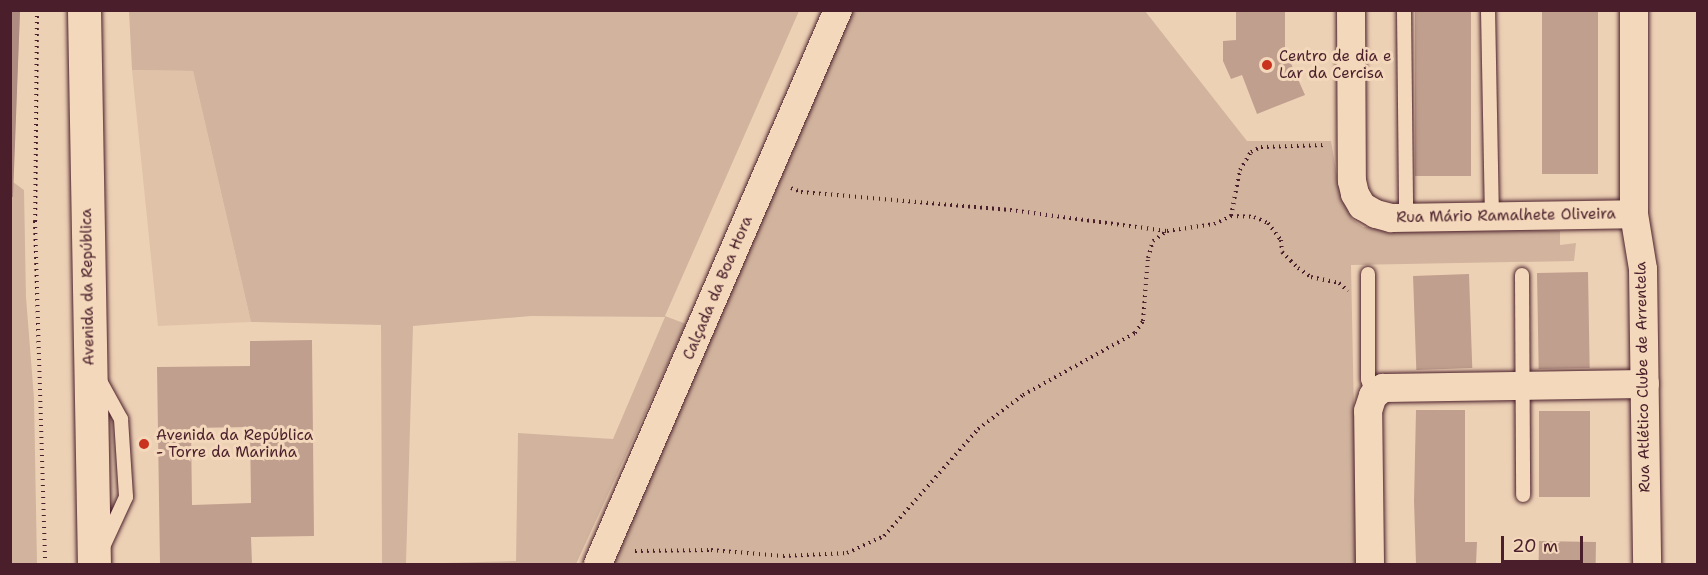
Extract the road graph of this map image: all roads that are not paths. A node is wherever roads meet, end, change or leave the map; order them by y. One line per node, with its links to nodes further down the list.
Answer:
1 (84, 10): 17 (main road, Avenida da República)
2 (838, 10): 16 (street, Calçada da Boa Hora)
3 (1351, 10): 9 (street, Rua Mário Ramalhete Oliveira)
4 (1404, 10): 9 (lane)
5 (1488, 10): 8 (lane)
6 (1634, 10): 7 (street, Rua Atlético Clube de Arrentela)
7 (1634, 214): 8 (street, Rua Mário Ramalhete Oliveira); 13 (street, Rua Atlético Clube de Arrentela)
8 (1492, 216): 9 (street, Rua Mário Ramalhete Oliveira)
9 (1406, 217)
10 (1368, 274): 14 (lane)
11 (1522, 275): 12 (lane)
12 (1522, 384): 13 (street); 14 (street); 15 (lane)
13 (1645, 384): 19 (street, Rua Atlético Clube de Arrentela)
14 (1372, 396): 18 (street)
15 (1523, 495)
16 (601, 558)
17 (94, 564)
18 (1370, 564)
19 (1647, 564)

